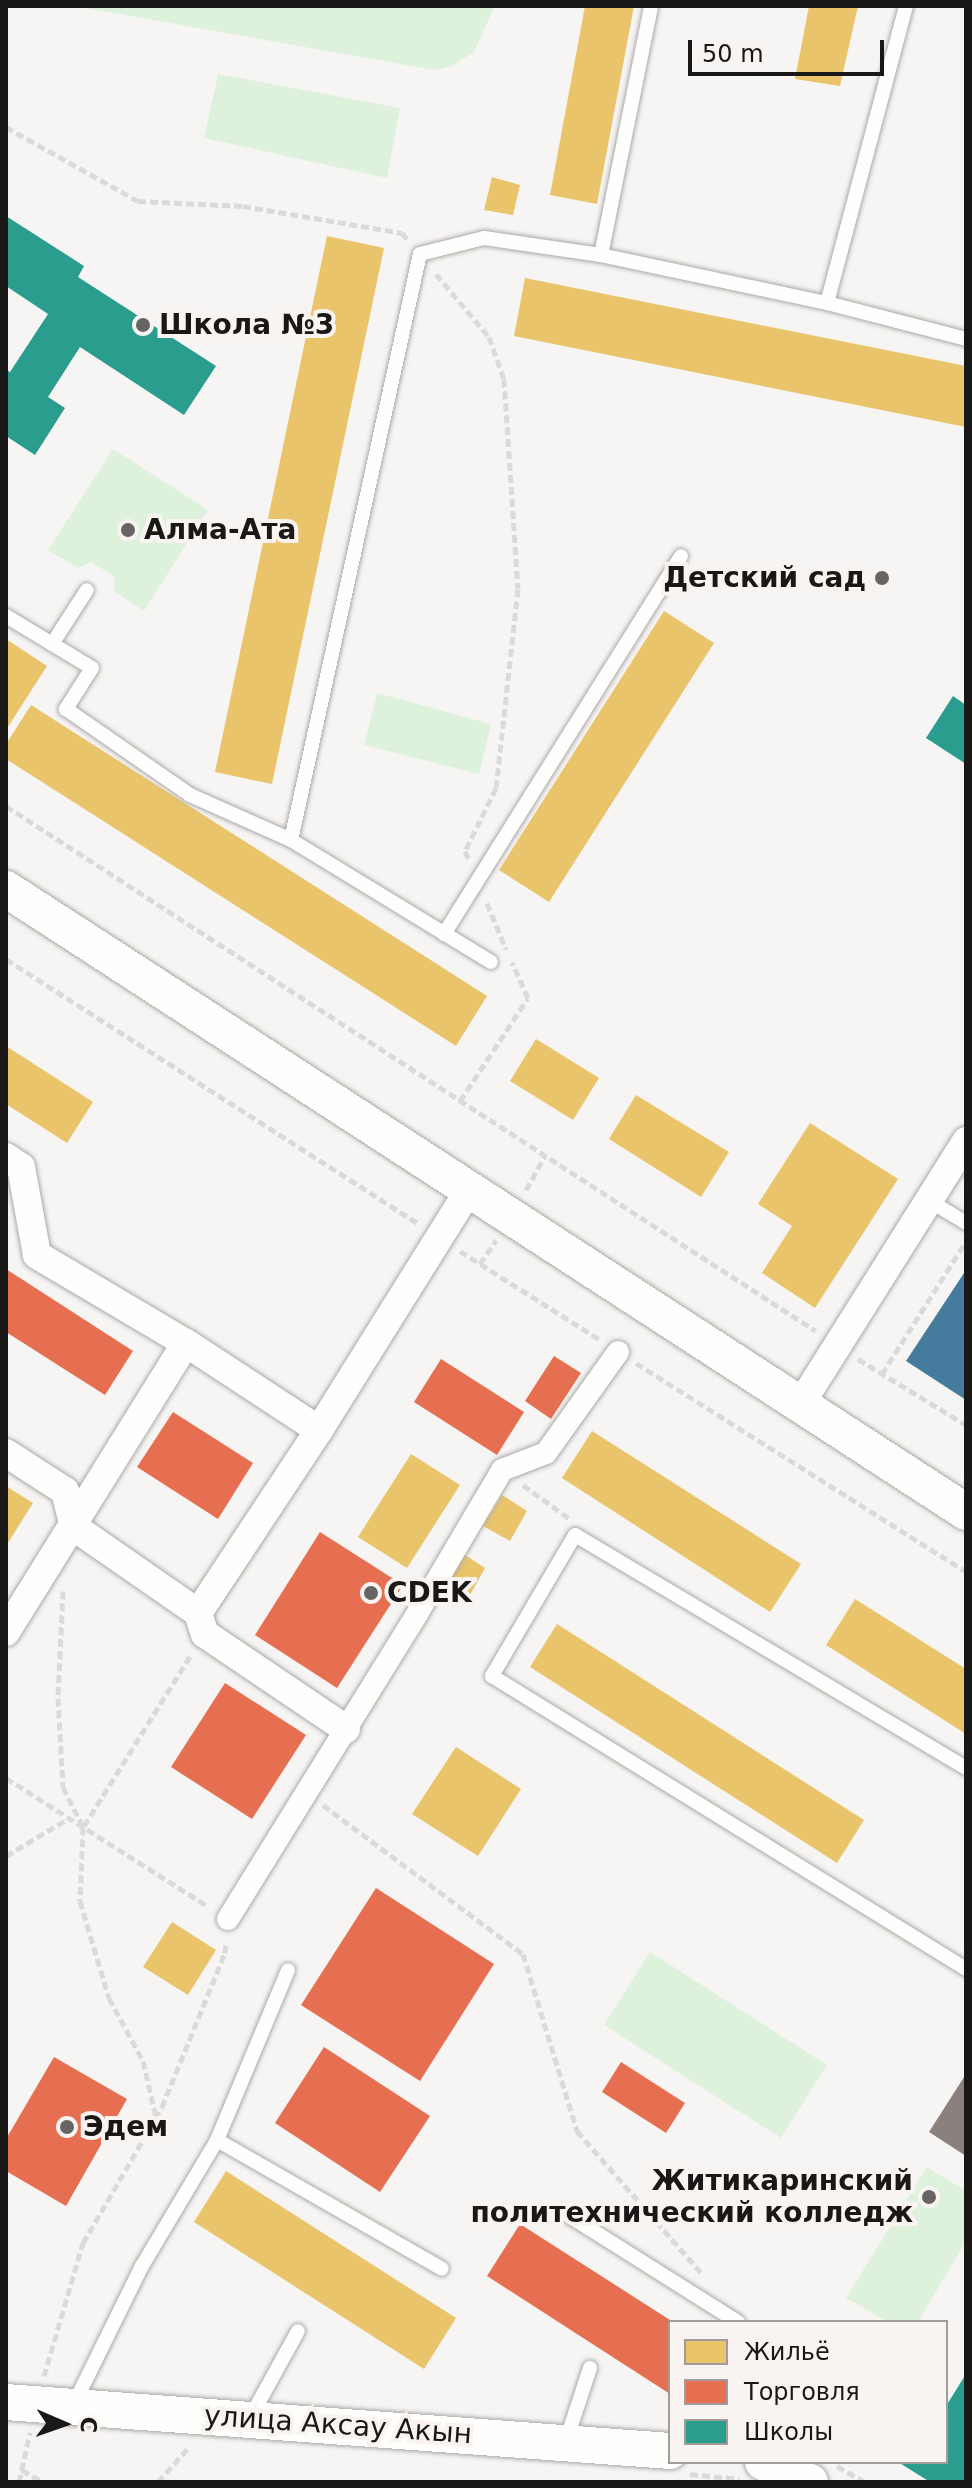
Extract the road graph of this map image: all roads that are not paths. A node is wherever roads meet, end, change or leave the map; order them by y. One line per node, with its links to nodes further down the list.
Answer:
1 (651, 6): 3 (lane)
2 (906, 6): 4 (lane)
3 (601, 255): 4 (lane); 10 (lane)
4 (827, 303): 5 (lane)
5 (966, 339)
6 (681, 556): 12 (lane)
7 (87, 590): 9 (lane)
8 (6, 616): 9 (lane)
9 (52, 644): 10 (lane)
10 (291, 840): 12 (lane)
11 (6, 889): 16 (street)
12 (444, 934): 13 (lane)
13 (491, 962)
14 (966, 1141): 17 (street)
15 (6, 1157): 19 (street)
16 (469, 1190): 21 (street); 22 (street)
17 (930, 1201): 18 (lane); 21 (street)
18 (966, 1223)
19 (186, 1343): 22 (street); 25 (street)
20 (618, 1352): 28 (street)
21 (800, 1405): 24 (street)
22 (319, 1430): 26 (street)
23 (6, 1453): 25 (street)
24 (966, 1512)
25 (74, 1527): 26 (street); 27 (street)
26 (201, 1623): 28 (street)
27 (6, 1632)
28 (346, 1729): 30 (street)
29 (966, 1768): 31 (lane)
30 (228, 1919)
31 (966, 1969)
32 (288, 1970): 33 (lane)
33 (217, 2140): 35 (lane); 40 (lane)
34 (563, 2212): 36 (lane)
35 (442, 2269)
36 (733, 2319)
37 (298, 2331): 41 (lane)
38 (590, 2368): 42 (lane)
39 (21, 2403): 40 (street, улица Аксау Акын)
40 (73, 2407): 41 (street, улица Аксау Акын)
41 (250, 2418): 42 (street, улица Аксау Акын)
42 (565, 2441): 43 (street, улица Аксау Акын)
43 (668, 2451)
44 (768, 2464): 45 (street)
45 (810, 2482)

